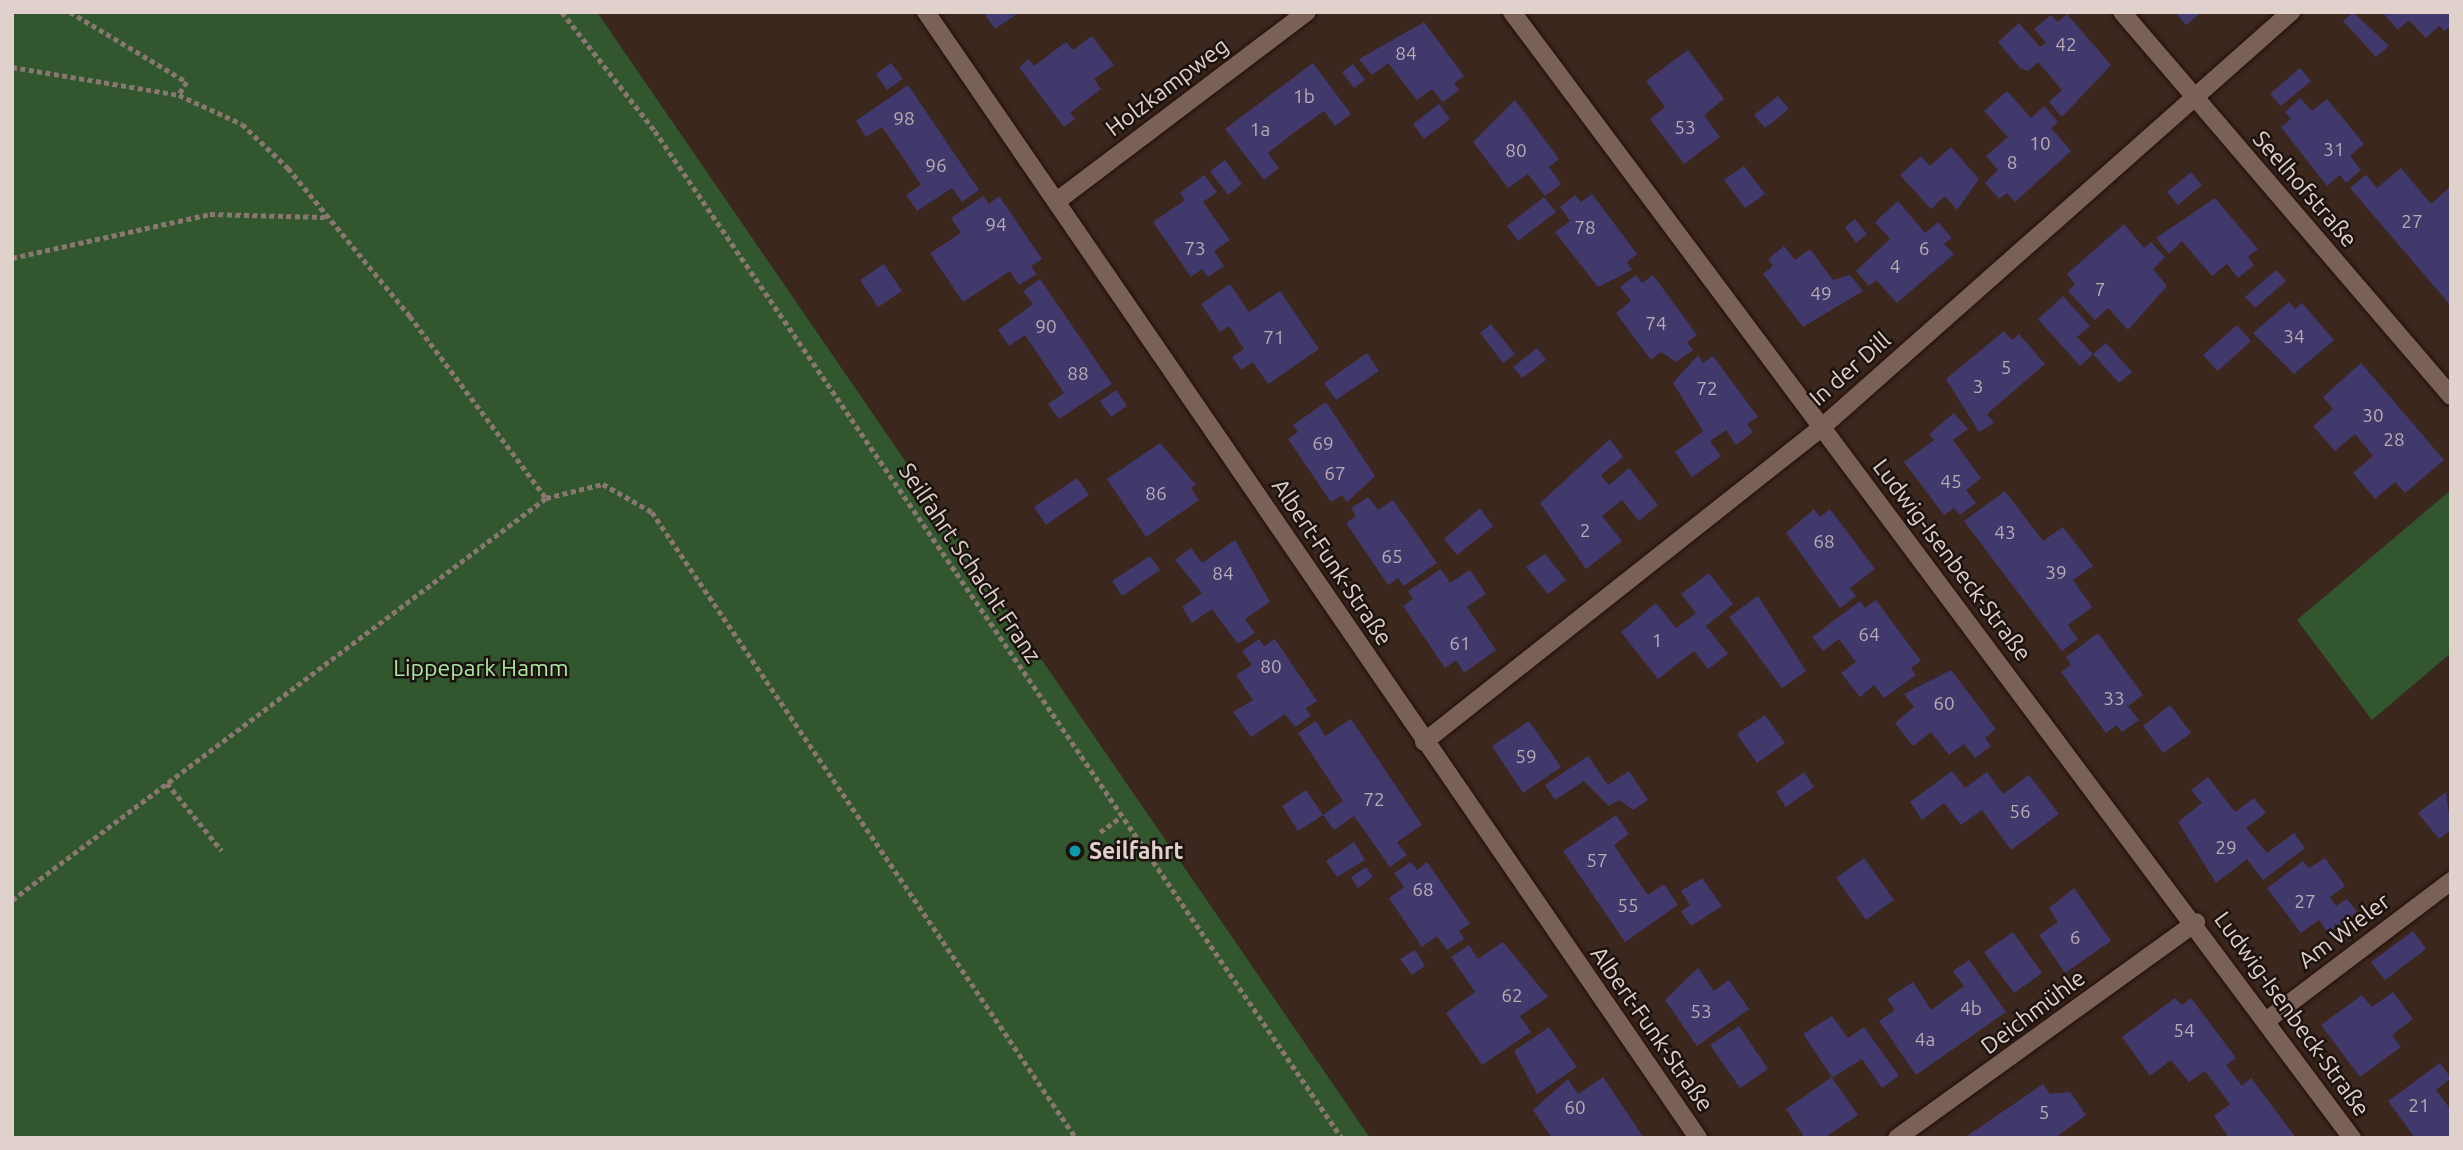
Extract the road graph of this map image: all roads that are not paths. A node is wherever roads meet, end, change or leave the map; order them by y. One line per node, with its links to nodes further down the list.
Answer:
1 (926, 12): 7 (street, Albert-Funk-Straße)
2 (1307, 12): 7 (street, Holzkampweg)
3 (1512, 12): 9 (street, Ludwig-Isenbeck-Straße)
4 (2122, 12): 6 (street, Seelhofstraße)
5 (2291, 12): 6 (street, In der Dill)
6 (2196, 100): 8 (street, Seelhofstraße); 9 (street, In der Dill)
7 (1057, 201): 10 (street, Albert-Funk-Straße)
8 (2451, 396)
9 (1821, 428): 10 (street, In der Dill); 12 (street, Ludwig-Isenbeck-Straße)
10 (1424, 742): 14 (street, Albert-Funk-Straße)
11 (2451, 881): 13 (street, Am Wieler)
12 (2196, 922): 13 (street, Ludwig-Isenbeck-Straße); 15 (street, Deichmühle)
13 (2266, 1021): 16 (street, Ludwig-Isenbeck-Straße)
14 (1698, 1138)
15 (1896, 1138)
16 (2352, 1138)

